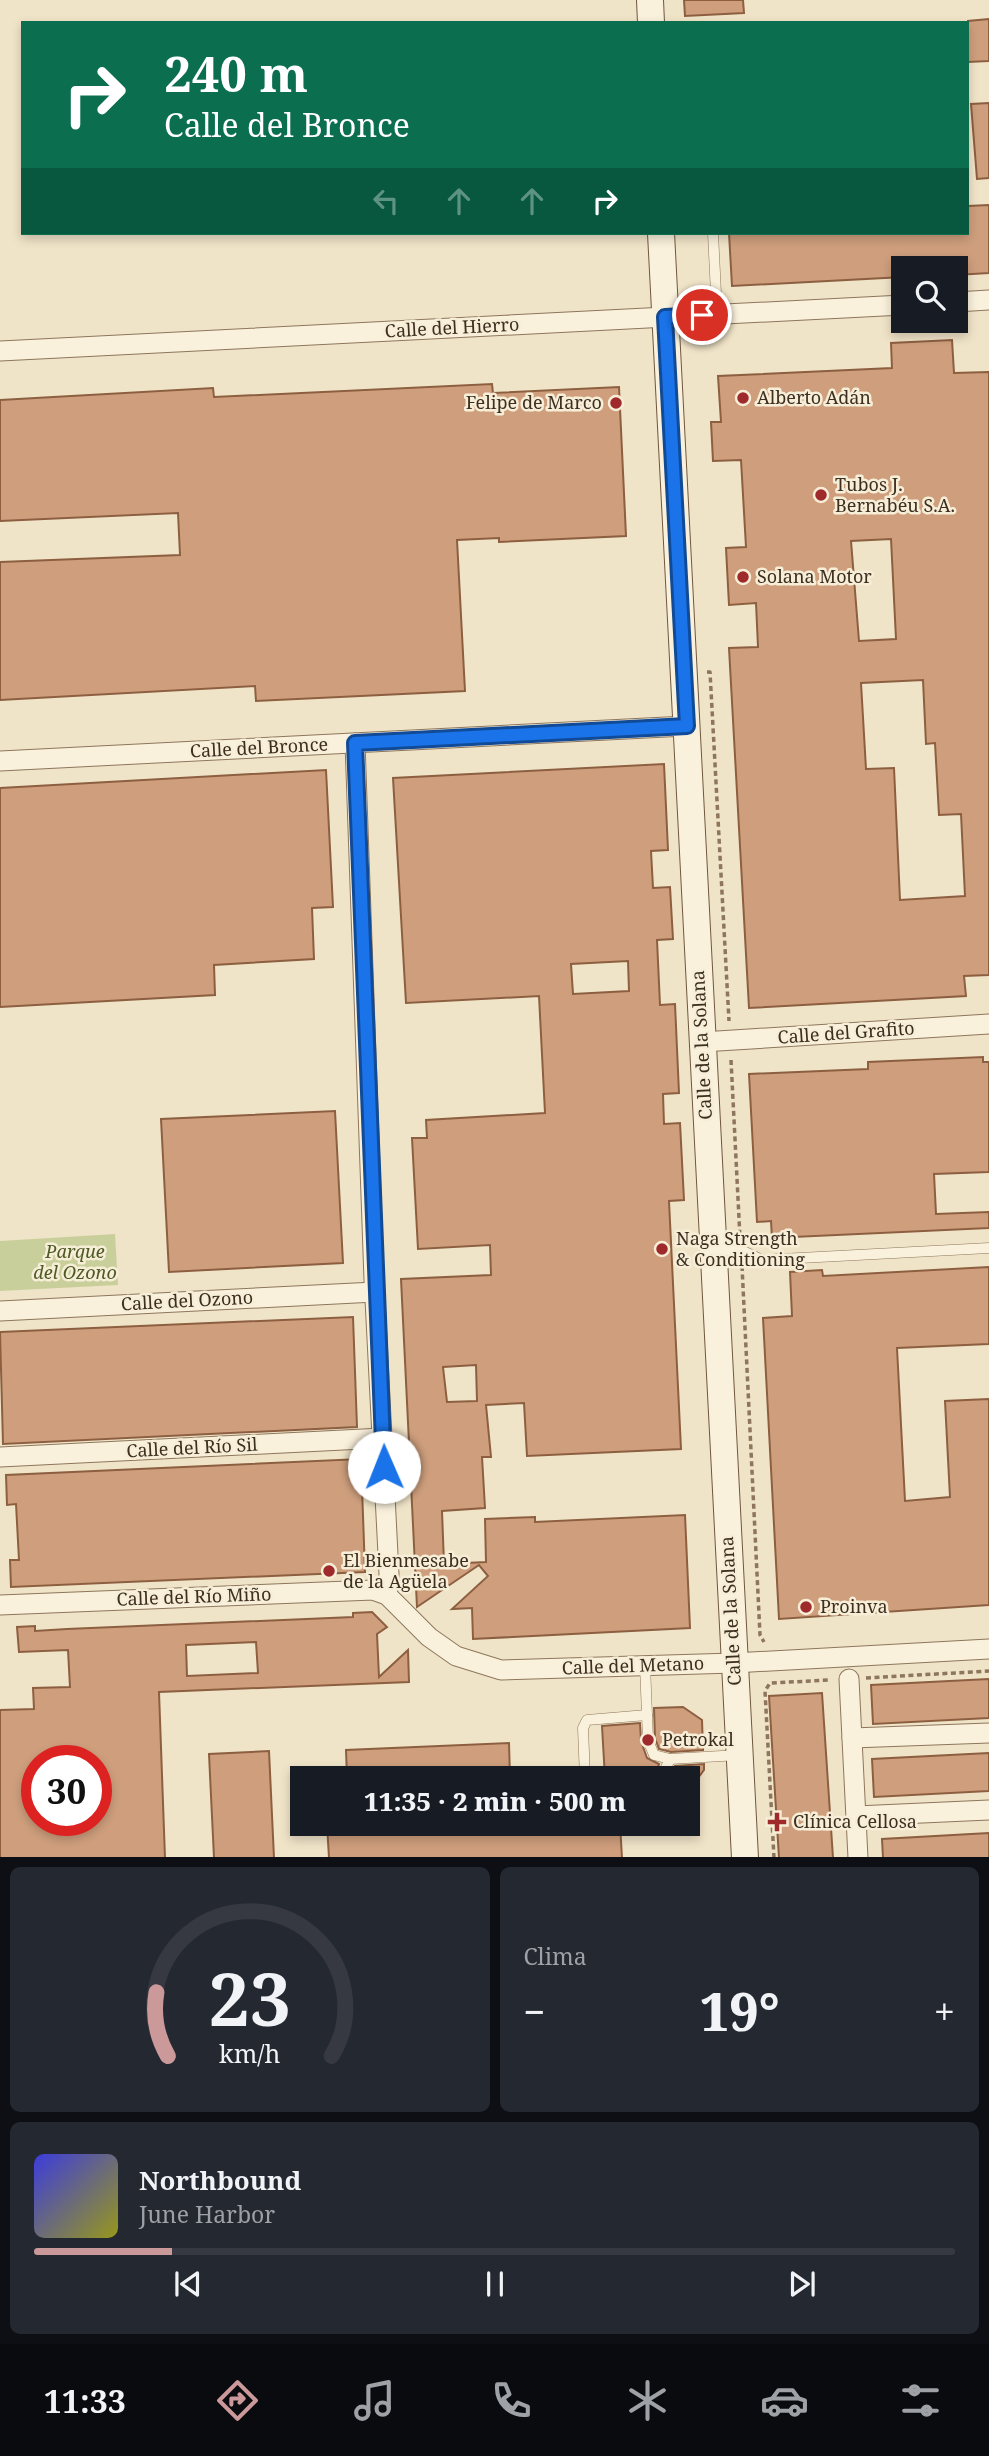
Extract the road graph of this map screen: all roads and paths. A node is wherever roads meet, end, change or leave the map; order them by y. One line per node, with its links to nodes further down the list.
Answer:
1 (650, 0): 2 (street)
2 (651, 21)
3 (661, 235): 9 (street, Calle de la Solana)
4 (713, 235): 8 (lane)
5 (989, 300): 6 (street)
6 (968, 301)
7 (891, 306): 8 (street, Calle del Hierro)
8 (717, 314): 9 (street, Calle del Hierro)
9 (665, 317): 10 (street, Calle del Hierro); 11 (street, Calle de la Solana)
10 (0, 351)
11 (684, 673): 12 (street, Calle de la Solana); 16 (path)
12 (687, 726): 13 (street, Calle del Bronce); 17 (street, Calle de la Solana)
13 (355, 743): 14 (street, Calle del Bronce); 21 (street)
14 (0, 761)
15 (989, 1024): 16 (street, Calle del Grafito)
16 (730, 1040): 17 (street, Calle del Grafito); 19 (path)
17 (702, 1042): 20 (street, Calle de la Solana)
18 (989, 1248): 19 (lane)
19 (741, 1250): 20 (lane); 27 (path)
20 (713, 1251): 29 (street, Calle de la Solana)
21 (375, 1292): 22 (street, Calle del Ozono); 23 (street)
22 (0, 1311)
23 (383, 1438): 24 (street, Calle del Río Sil); 25 (street)
24 (0, 1457)
25 (387, 1595): 26 (street, Calle del Río Miño); 30 (street, Calle del Metano)
26 (0, 1605)
27 (766, 1644)
28 (989, 1649): 29 (street, Calle del Metano)
29 (734, 1662): 30 (street, Calle del Metano); 35 (street, Calle de la Solana)
30 (645, 1665): 32 (lane)
31 (849, 1679): 34 (street)
32 (647, 1715): 36 (lane); 37 (lane)
33 (989, 1732): 34 (street)
34 (852, 1738): 40 (street)
35 (739, 1755): 36 (lane); 41 (street, Calle de la Solana)
36 (670, 1759): 38 (lane)
37 (585, 1766)
38 (667, 1766)
39 (989, 1810): 40 (street)
40 (856, 1816): 42 (street)
41 (745, 1857)
42 (859, 1857)

